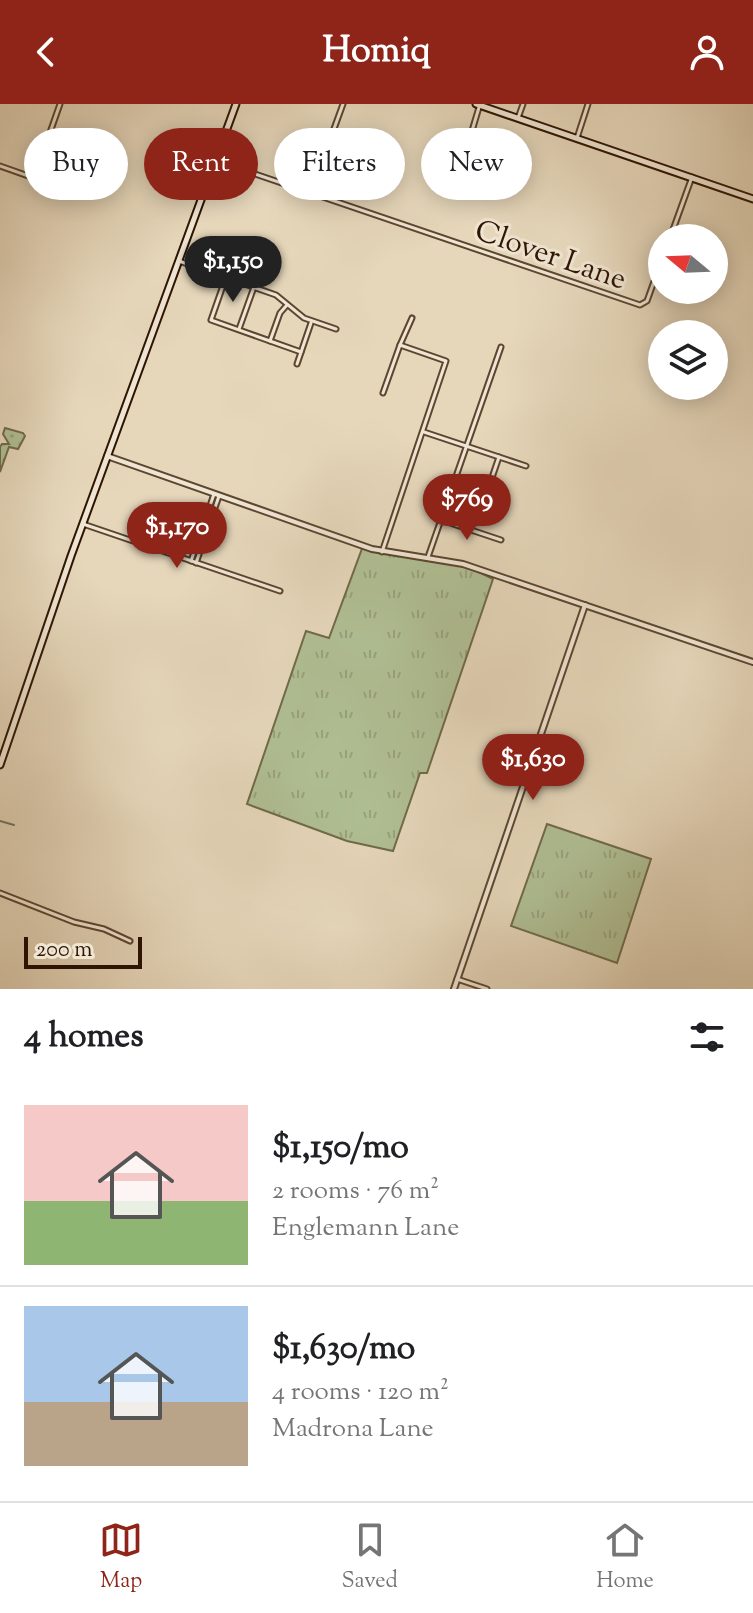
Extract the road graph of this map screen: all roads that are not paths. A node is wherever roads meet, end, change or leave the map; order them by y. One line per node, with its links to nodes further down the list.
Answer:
1 (60, 104): 12 (street)
2 (236, 104): 8 (main road)
3 (343, 104): 9 (street)
4 (479, 104): 7 (main road); 10 (street)
5 (523, 104): 7 (street)
6 (588, 104): 11 (street)
7 (518, 118): 11 (main road)
8 (228, 128)
9 (334, 128)
10 (475, 128)
11 (577, 138): 14 (main road)
12 (0, 166)
13 (258, 175): 21 (street, Clover Lane)
14 (692, 177): 15 (main road); 17 (street)
15 (753, 199)
16 (201, 200): 18 (main road)
17 (675, 224)
18 (179, 261): 19 (street); 35 (main road)
19 (226, 277): 20 (street); 25 (street)
20 (254, 287): 22 (street); 25 (street)
21 (648, 296)
22 (287, 305): 24 (street); 27 (street)
23 (412, 318): 28 (street)
24 (311, 321): 26 (street); 30 (street)
25 (239, 329): 27 (street)
26 (336, 329)
27 (270, 341): 30 (street)
28 (400, 345): 32 (street); 33 (street)
29 (501, 347): 34 (street)
30 (301, 352): 31 (street)
31 (297, 364)
32 (383, 393)
33 (424, 432): 34 (street); 43 (street)
34 (467, 446): 36 (street); 40 (street)
35 (107, 456): 38 (street); 41 (main road)
36 (499, 457): 37 (street); 39 (street)
37 (526, 466)
38 (216, 495): 43 (street); 45 (street)
39 (486, 495)
40 (441, 520): 42 (street); 44 (street)
41 (83, 524): 45 (street); 49 (main road)
42 (501, 540)
43 (382, 552): 44 (street)
44 (428, 557): 47 (street)
45 (194, 562): 46 (street)
46 (280, 591)
47 (585, 605): 48 (street); 52 (street)
48 (753, 662)
49 (0, 765)
50 (0, 893): 51 (street)
51 (130, 941)
52 (457, 979): 53 (street); 54 (street)
53 (454, 989)
54 (487, 989)

